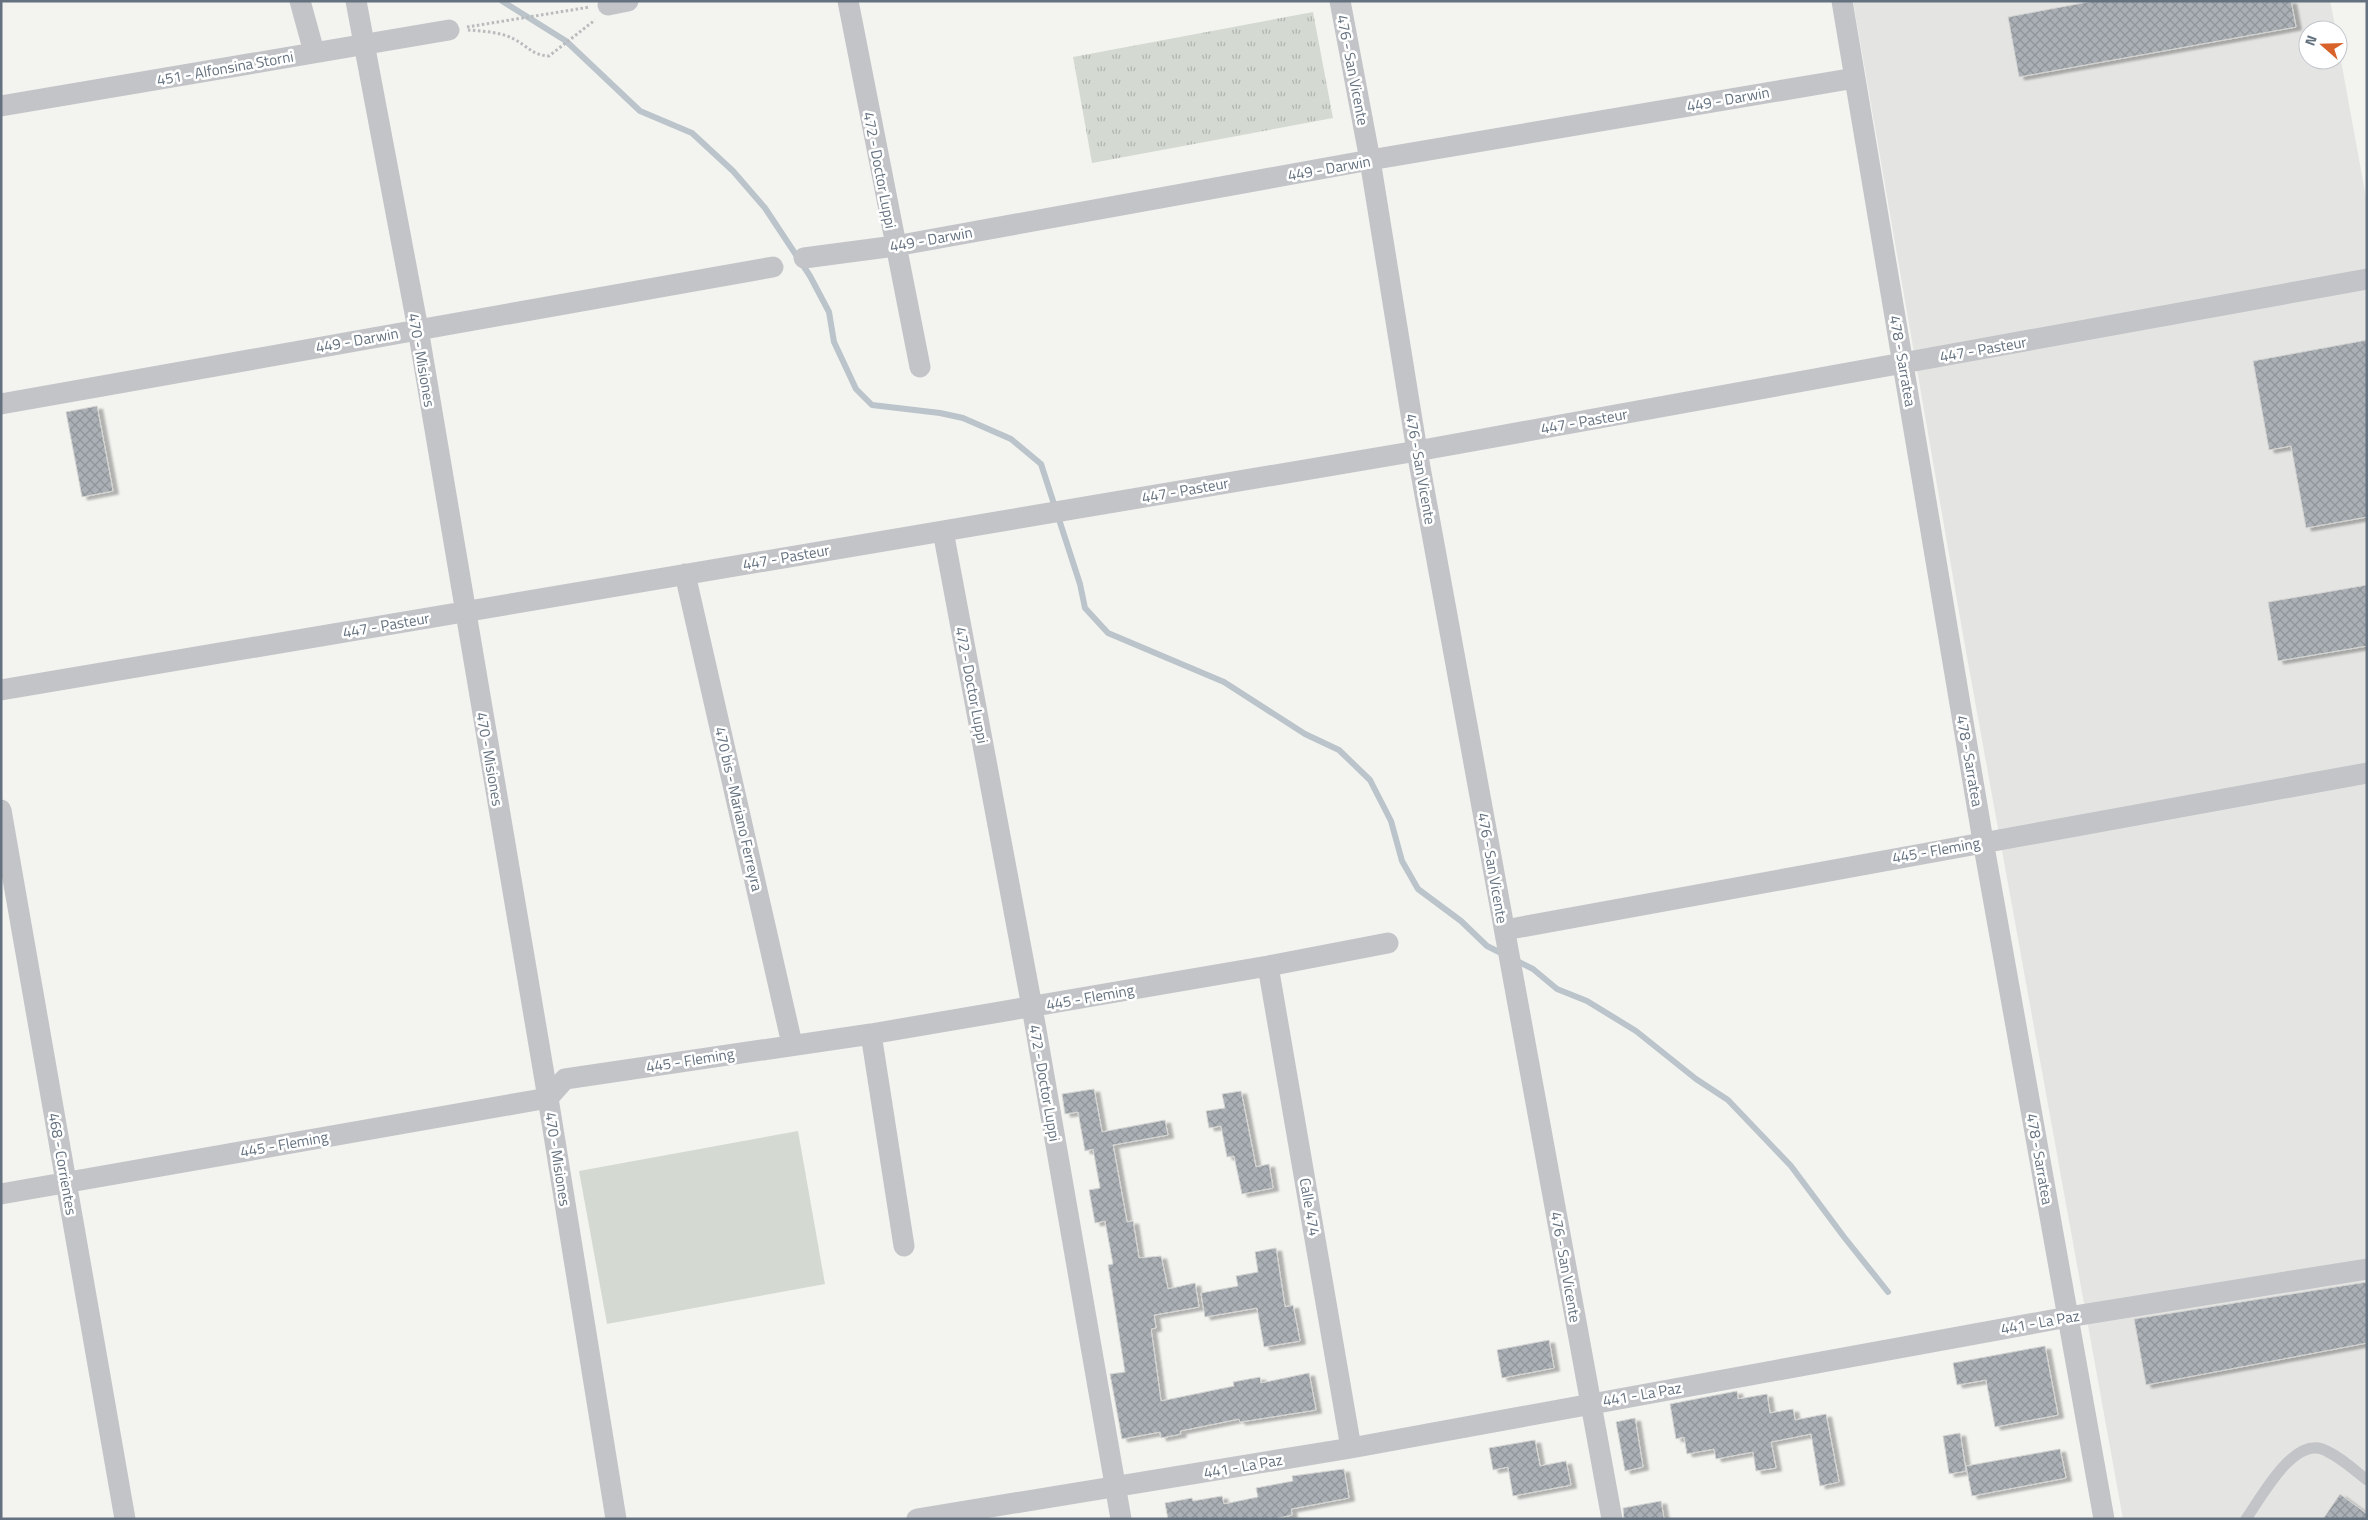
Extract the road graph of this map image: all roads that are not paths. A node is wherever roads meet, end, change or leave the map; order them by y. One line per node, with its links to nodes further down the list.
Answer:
1 (300, 1): 8 (street)
2 (356, 1): 7 (street, 470 - Misiones)
3 (848, 1): 12 (street, 472 - Doctor Luppi)
4 (1340, 1): 11 (street, 476 - San Vicente)
5 (1842, 1): 9 (street, 478 - Sarratea)
6 (449, 30): 7 (street, 451 - Alfonsina Storni)
7 (364, 45): 8 (street, 451 - Alfonsina Storni); 16 (street, 470 - Misiones)
8 (314, 52): 10 (street, 451 - Alfonsina Storni)
9 (1855, 78): 11 (street, 449 - Darwin); 17 (street, 478 - Sarratea)
10 (1, 106)
11 (1370, 160): 12 (street, 449 - Darwin); 20 (street, 476 - San Vicente)
12 (895, 246): 13 (street, 449 - Darwin); 18 (street, 472 - Doctor Luppi)
13 (804, 258)
14 (773, 267): 16 (street, 449 - Darwin)
15 (2367, 279): 17 (street, 447 - Pasteur)
16 (418, 329): 19 (street, 449 - Darwin); 23 (street, 470 - Misiones)
17 (1903, 363): 20 (street, 447 - Pasteur); 27 (street, 478 - Sarratea)
18 (920, 367)
19 (1, 404)
20 (1417, 450): 21 (street, 447 - Pasteur); 28 (street, 476 - San Vicente)
21 (943, 531): 22 (street, 447 - Pasteur); 31 (street, 472 - Doctor Luppi)
22 (685, 574): 23 (street, 447 - Pasteur); 33 (street, 470 bis - Mariano Ferreyra)
23 (464, 612): 24 (street, 447 - Pasteur); 34 (street, 470 - Misiones)
24 (1, 690)
25 (2367, 773): 27 (street, 445 - Fleming)
26 (1, 810): 35 (street, 468 - Corrientes)
27 (1983, 841): 28 (street, 445 - Fleming); 39 (street, 478 - Sarratea)
28 (1505, 933): 40 (street, 476 - San Vicente)
29 (1388, 943): 30 (street, 445 - Fleming)
30 (1268, 966): 31 (street, 445 - Fleming); 41 (street, Calle 474)
31 (1032, 1007): 32 (street, 445 - Fleming); 43 (street, 472 - Doctor Luppi)
32 (871, 1034): 33 (street, 445 - Fleming); 37 (street)
33 (792, 1044): 34 (street, 445 - Fleming)
34 (548, 1098): 35 (street, 445 - Fleming); 45 (street, 470 - Misiones)
35 (66, 1182): 36 (street, 445 - Fleming); 44 (street, 468 - Corrientes)
36 (1, 1194)
37 (904, 1246)
38 (2367, 1270): 39 (street, 441 - La Paz)
39 (2068, 1316): 40 (street, 441 - La Paz); 49 (street, 478 - Sarratea)
40 (1590, 1403): 41 (street, 441 - La Paz); 48 (street, 476 - San Vicente)
41 (1351, 1448): 43 (street, 441 - La Paz)
42 (2367, 1480): 50 (lane)
43 (1115, 1488): 46 (street, 441 - La Paz); 47 (street, 472 - Doctor Luppi)
44 (125, 1519)
45 (616, 1519)
46 (917, 1519)
47 (1121, 1519)
48 (1612, 1519)
49 (2104, 1519)
50 (2246, 1519)

